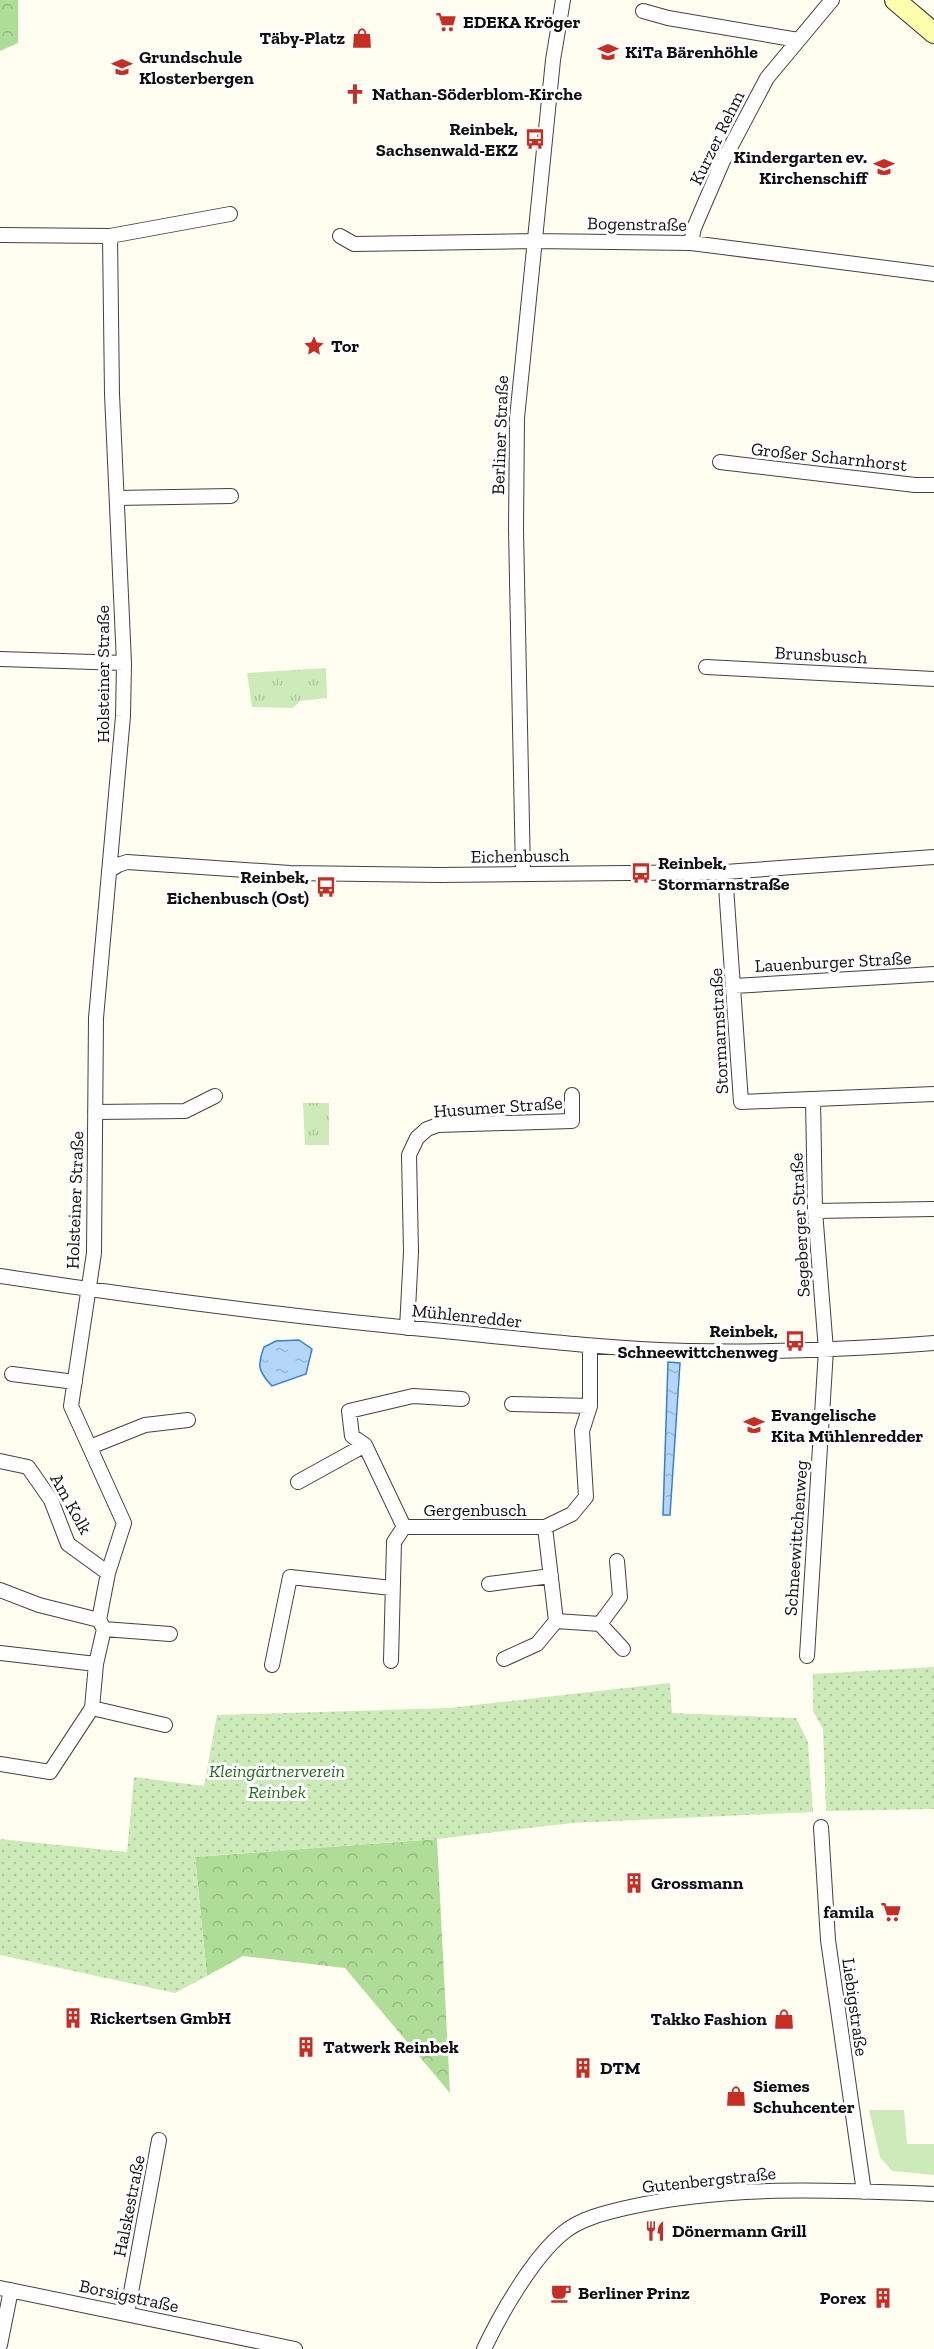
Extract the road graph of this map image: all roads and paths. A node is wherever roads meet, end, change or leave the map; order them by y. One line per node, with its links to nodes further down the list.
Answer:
1 (563, 0): 11 (street, Berliner Straße)
2 (832, 0): 6 (street, Kurzer Rehm)
3 (895, 0): 5 (main road)
4 (643, 11): 6 (street)
5 (934, 33)
6 (798, 40): 12 (street, Kurzer Rehm)
7 (230, 214): 9 (street)
8 (0, 235): 9 (street)
9 (110, 236): 17 (street, Holsteiner Straße)
10 (340, 236): 11 (street, Bogenstraße)
11 (533, 241): 12 (street, Bogenstraße); 25 (street, Berliner Straße)
12 (691, 243): 13 (street, Bogenstraße)
13 (934, 274)
14 (720, 462): 15 (street, Großer Scharnhorst)
15 (934, 484)
16 (231, 496): 17 (street)
17 (117, 498): 19 (street, Holsteiner Straße)
18 (0, 659): 19 (street)
19 (124, 663): 23 (street, Holsteiner Straße)
20 (706, 667): 21 (street, Brunsbusch)
21 (934, 679)
22 (934, 857): 24 (street, Eichenbusch)
23 (109, 871): 25 (street, Eichenbusch); 32 (street, Holsteiner Straße)
24 (725, 872): 25 (street, Eichenbusch); 27 (street, Stormarnstraße)
25 (523, 873)
26 (934, 974): 27 (street, Lauenburger Straße)
27 (734, 986): 31 (street, Stormarnstraße)
28 (934, 1094): 31 (street, Stormarnstraße)
29 (572, 1095): 37 (street, Husumer Straße)
30 (215, 1096): 32 (street, Holsteiner Straße)
31 (813, 1099): 34 (street, Segeberger Straße)
32 (95, 1112): 36 (street, Holsteiner Straße)
33 (934, 1209): 34 (street)
34 (815, 1211): 40 (street, Segeberger Straße)
35 (0, 1276): 36 (street, Mühlenredder)
36 (89, 1290): 37 (street, Mühlenredder); 42 (street, Am Kolk)
37 (407, 1328): 39 (street, Mühlenredder)
38 (934, 1342): 40 (street, Mühlenredder)
39 (590, 1346): 40 (street, Mühlenredder); 45 (street, Gergenbusch)
40 (826, 1350): 65 (street, Schneewittchenweg)
41 (12, 1374): 42 (street)
42 (75, 1382): 48 (street, Am Kolk)
43 (462, 1399): 47 (street, Gergenbusch)
44 (512, 1404): 45 (street)
45 (590, 1406): 52 (street, Gergenbusch)
46 (188, 1420): 48 (street)
47 (365, 1445): 50 (street); 51 (street, Gergenbusch)
48 (90, 1447): 54 (street, Am Kolk)
49 (0, 1461): 54 (street, Am Kolk)
50 (297, 1482)
51 (404, 1527): 52 (street, Gergenbusch); 57 (street, Gergenbusch)
52 (545, 1527): 55 (street, Gergenbusch)
53 (617, 1561): 61 (street)
54 (108, 1573): 60 (street, Am Kolk)
55 (551, 1576): 56 (street); 59 (street, Gergenbusch)
56 (489, 1584)
57 (392, 1588): 67 (street, Gergenbusch); 69 (street)
58 (0, 1590): 60 (street)
59 (556, 1621): 61 (street); 66 (street)
60 (101, 1624): 62 (street); 68 (street, Am Kolk)
61 (600, 1624): 63 (street)
62 (170, 1634)
63 (623, 1649)
64 (0, 1653): 68 (street)
65 (807, 1656)
66 (504, 1659)
67 (391, 1661)
68 (96, 1664): 70 (street, Am Kolk)
69 (272, 1665)
70 (92, 1708): 71 (street); 72 (street, Am Kolk)
71 (165, 1725)
72 (0, 1764)
73 (821, 1827): 75 (street, Liebigstraße)
74 (159, 2140): 78 (street, Halskestraße)
75 (864, 2192): 76 (street, Gutenbergstraße); 81 (street, Gutenbergstraße)
76 (934, 2194)
77 (6, 2289): 78 (street, Borsigstraße); 79 (street, Borsigstraße)
78 (127, 2314): 80 (street, Borsigstraße)
79 (0, 2345)
80 (295, 2349)
81 (484, 2349)

